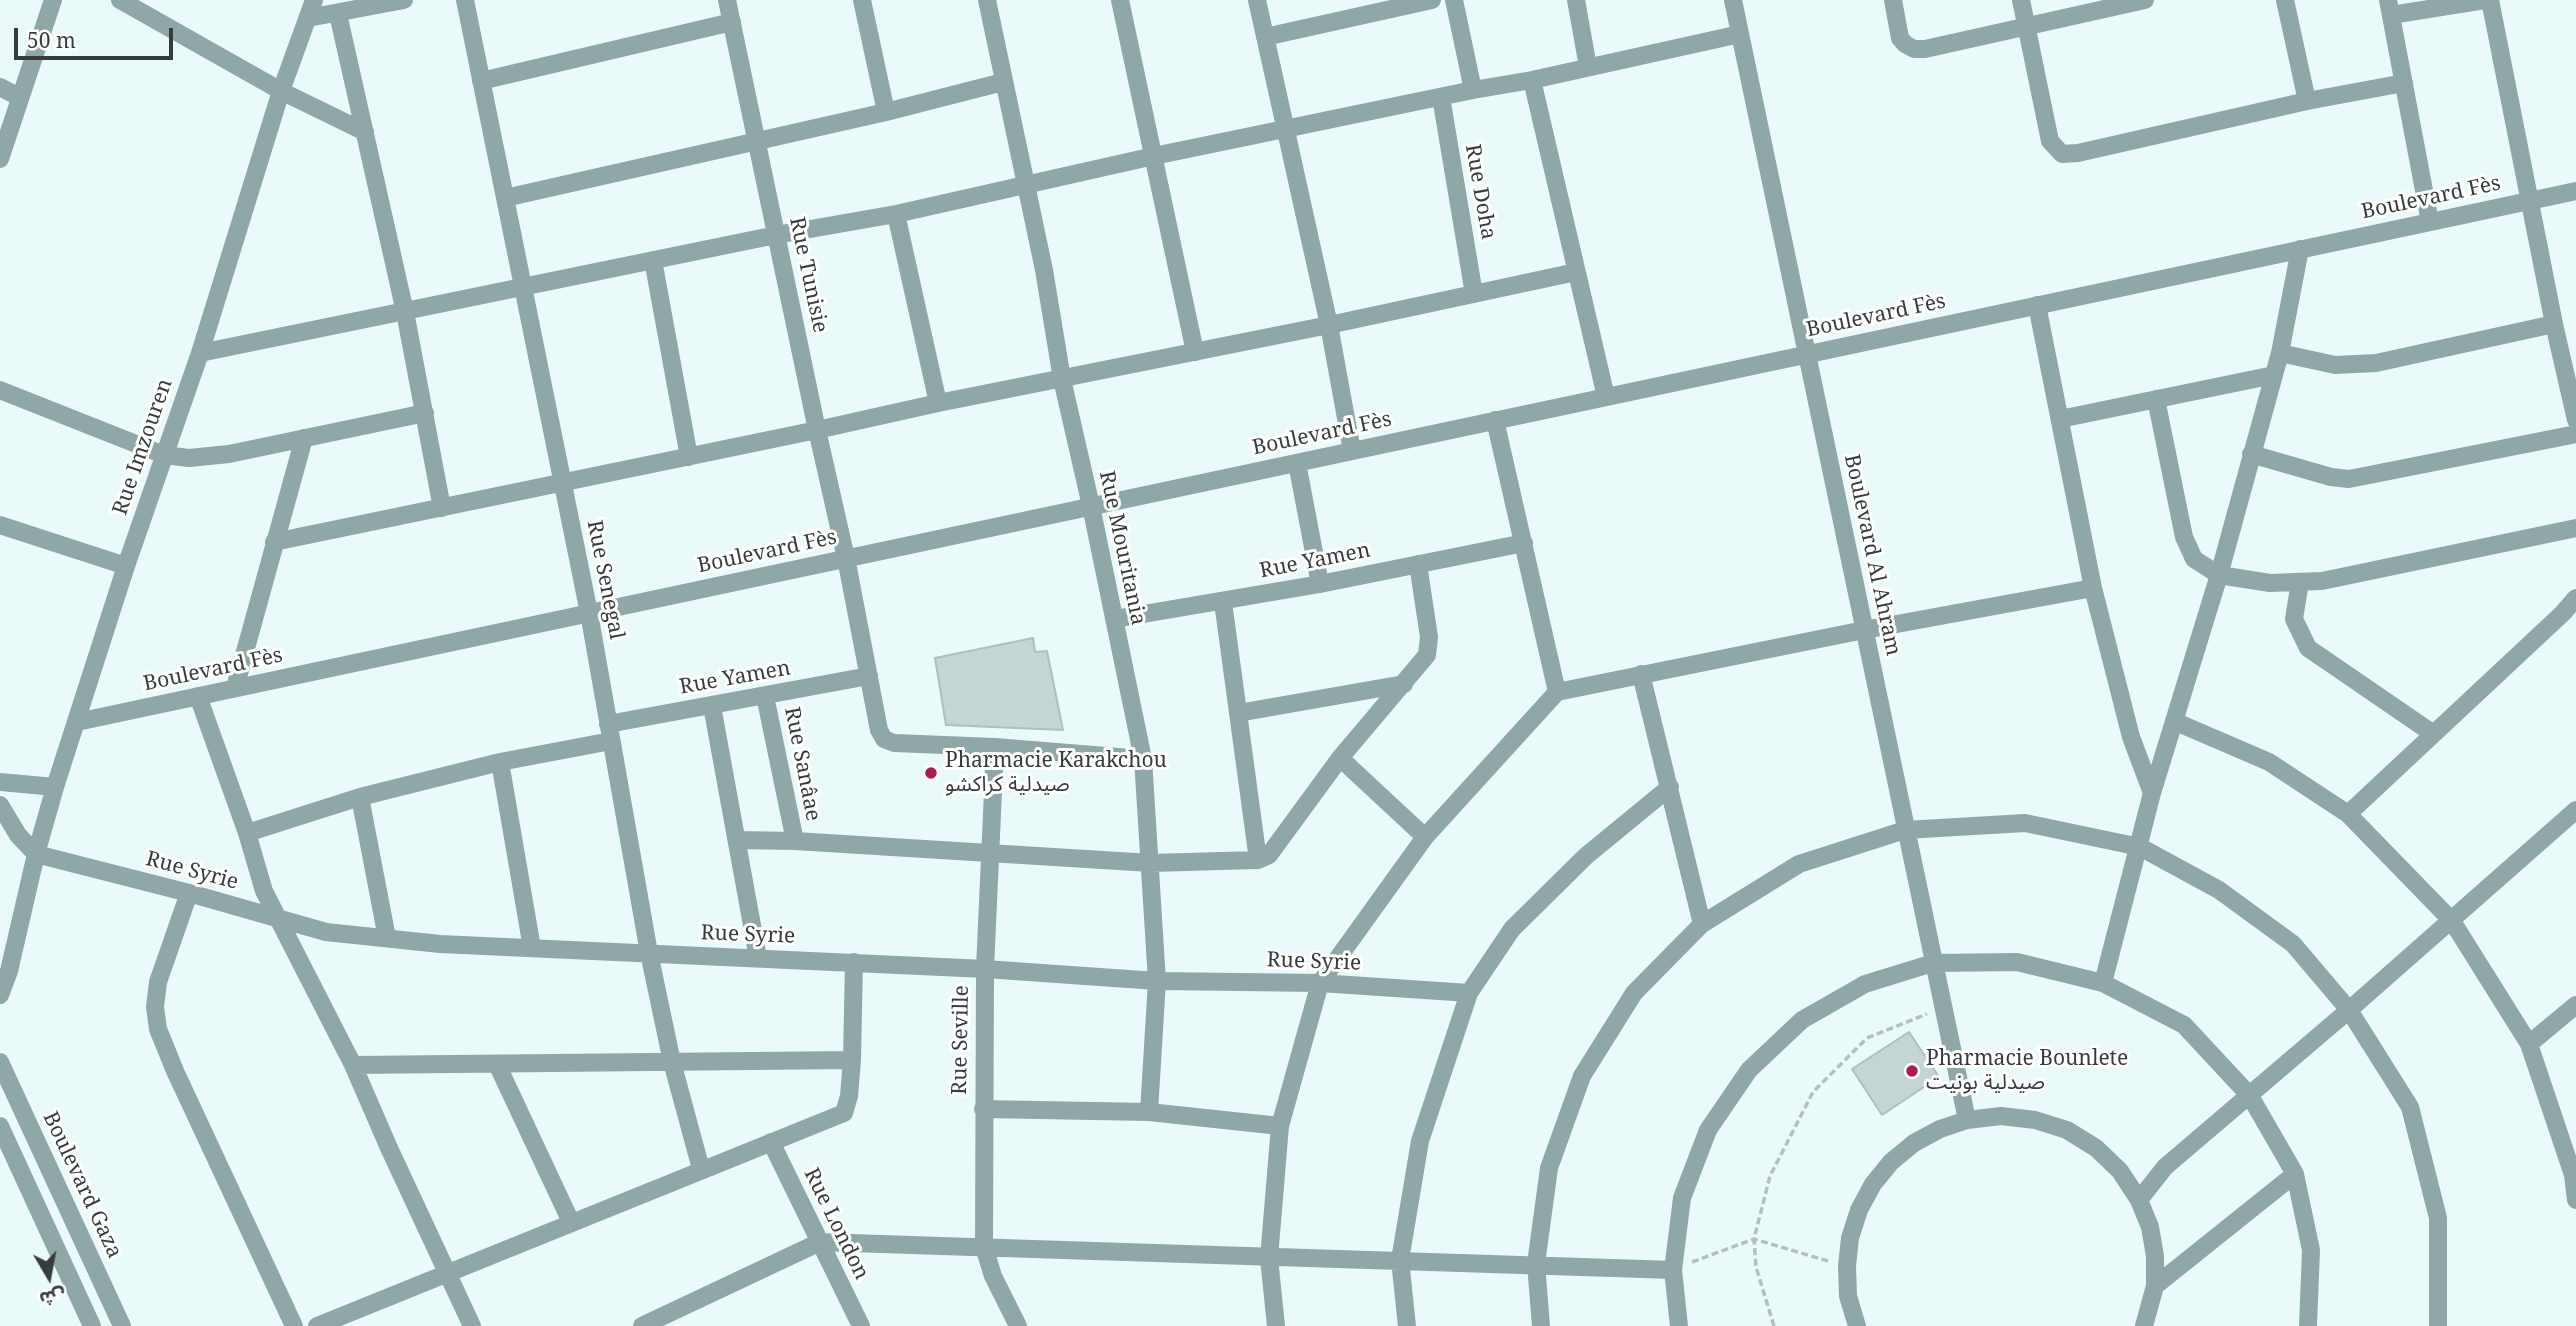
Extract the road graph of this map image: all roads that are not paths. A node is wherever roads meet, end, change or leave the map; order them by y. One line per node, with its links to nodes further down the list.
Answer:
1 (53, 0): 36 (street)
2 (120, 0): 35 (street)
3 (314, 0): 23 (street, Rue Imzouren)
4 (404, 0): 22 (street)
5 (465, 0): 30 (street, Rue Senegal)
6 (727, 0): 24 (street, Rue Tunisie)
7 (862, 0): 39 (street)
8 (987, 0): 31 (street, Rue Mouritania)
9 (1120, 0): 43 (street)
10 (1257, 0): 27 (street)
11 (1432, 0): 20 (street)
12 (1454, 0): 34 (street)
13 (1576, 0): 28 (street)
14 (1733, 0): 26 (street, Boulevard Al Ahram)
15 (1893, 0): 25 (street)
16 (2021, 0): 25 (street)
17 (2146, 0): 25 (street)
18 (2285, 0): 38 (street)
19 (2488, 0): 21 (street); 48 (street)
20 (1363, 7): 27 (street)
21 (2390, 8): 32 (street)
22 (338, 14): 23 (street); 41 (street)
23 (308, 18): 35 (street, Rue Imzouren)
24 (732, 22): 30 (street); 42 (street, Rue Tunisie)
25 (2026, 25): 38 (street)
26 (1740, 34): 28 (street); 64 (street, Boulevard Al Ahram)
27 (1265, 37): 40 (street)
28 (1588, 67): 29 (street)
29 (1532, 80): 34 (street); 54 (street)
30 (481, 81): 47 (street, Rue Senegal)
31 (1003, 82): 39 (street); 45 (street, Rue Mouritania)
32 (2404, 82): 38 (street); 50 (street)
33 (0, 87): 36 (street)
34 (1473, 90): 37 (street)
35 (281, 91): 41 (street); 62 (street, Rue Imzouren)
36 (19, 97): 44 (street)
37 (1441, 97): 40 (street); 56 (street, Rue Doha)
38 (2307, 102)
39 (886, 112): 42 (street)
40 (1287, 128): 43 (street); 60 (street)
41 (365, 132): 58 (street)
42 (757, 141): 47 (street); 51 (street, Rue Tunisie)
43 (1154, 156): 45 (street); 61 (street)
44 (0, 159)
45 (1026, 184): 49 (street); 66 (street, Rue Mouritania)
46 (2576, 191): 48 (street, Boulevard Fès)
47 (505, 198): 55 (street, Rue Senegal)
48 (2530, 201): 50 (street, Boulevard Fès); 59 (street)
49 (896, 214): 51 (street); 70 (street)
50 (2430, 222): 52 (street, Boulevard Fès)
51 (776, 235): 53 (street); 75 (street, Rue Tunisie)
52 (2300, 249): 57 (street, Boulevard Fès); 63 (street)
53 (653, 260): 55 (street); 81 (street)
54 (1576, 272): 56 (street); 68 (street)
55 (523, 288): 58 (street); 83 (street, Rue Senegal)
56 (1474, 294): 60 (street)
57 (2037, 305): 64 (street, Boulevard Fès); 72 (street)
58 (405, 312): 62 (street); 71 (street)
59 (2554, 324): 63 (street); 73 (street)
60 (1329, 325): 61 (street); 78 (street)
61 (1195, 352): 66 (street)
62 (200, 353): 80 (street, Rue Imzouren)
63 (2280, 353): 65 (street)
64 (1807, 354): 68 (street, Boulevard Fès); 101 (street, Boulevard Al Ahram)
65 (2274, 375): 69 (street); 79 (street)
66 (1062, 379): 70 (street); 84 (street, Rue Mouritania)
67 (0, 390): 80 (street)
68 (1606, 397): 74 (street, Boulevard Fès)
69 (2156, 399): 72 (street); 93 (street)
70 (939, 402): 75 (street)
71 (425, 413): 77 (street); 85 (street)
72 (2060, 419): 96 (street)
73 (2576, 420)
74 (1495, 421): 78 (street, Boulevard Fès); 89 (street)
75 (817, 430): 81 (street); 90 (street, Rue Tunisie)
76 (2576, 434): 79 (street)
77 (304, 438): 80 (street); 88 (street)
78 (1352, 451): 82 (street, Boulevard Fès)
79 (2252, 454): 93 (street)
80 (164, 455): 92 (street, Rue Imzouren)
81 (690, 457): 83 (street)
82 (1297, 463): 84 (street, Boulevard Fès); 95 (street)
83 (562, 483): 85 (street); 99 (street, Rue Senegal)
84 (1091, 506): 90 (street, Boulevard Fès); 100 (street, Rue Mouritania)
85 (442, 508): 88 (street)
86 (2576, 528): 94 (street)
87 (1, 530): 92 (street)
88 (274, 542): 105 (street)
89 (1524, 543): 91 (street, Rue Yamen); 106 (street)
90 (846, 558): 99 (street, Boulevard Fès); 103 (street, Rue Tunisie)
91 (1419, 564): 95 (street, Rue Yamen); 104 (street)
92 (127, 566): 111 (street, Rue Imzouren)
93 (2219, 575): 94 (street); 112 (street)
94 (2300, 582): 114 (street)
95 (1320, 584): 98 (street, Rue Yamen)
96 (2093, 588): 101 (street); 122 (street)
97 (2576, 598): 114 (street)
98 (1223, 601): 100 (street, Rue Yamen); 110 (street)
99 (589, 613): 105 (street, Boulevard Fès); 113 (street, Rue Senegal)
100 (1114, 619): 117 (street, Rue Mouritania)
101 (1864, 630): 102 (street); 127 (street, Boulevard Al Ahram)
102 (1641, 674): 106 (street); 121 (street)
103 (869, 676): 108 (street, Rue Yamen); 115 (street, Rue Tunisie)
104 (1404, 684): 110 (street); 116 (street)
105 (236, 688): 107 (street, Boulevard Fès)
106 (1557, 692): 129 (street)
107 (198, 696): 111 (street, Boulevard Fès); 128 (street)
108 (765, 696): 109 (street, Rue Yamen); 131 (street, Rue Sanâae)
109 (712, 706): 113 (street, Rue Yamen); 130 (street)
110 (1238, 713): 135 (street)
111 (77, 722): 120 (street, Rue Imzouren)
112 (2176, 722): 122 (street); 126 (street)
113 (610, 732): 118 (street, Rue Yamen); 143 (street, Rue Senegal)
114 (2432, 733): 126 (street)
115 (995, 747): 117 (street); 134 (street, Rue Seville)
116 (1340, 758): 129 (street); 135 (street)
117 (1143, 760): 136 (street, Rue Mouritania)
118 (500, 762): 123 (street, Rue Yamen); 142 (street)
119 (0, 782): 120 (street)
120 (55, 787): 133 (street, Rue Imzouren)
121 (1670, 787): 140 (street); 151 (street)
122 (2152, 793): 132 (street)
123 (360, 797): 128 (street, Rue Yamen); 141 (street)
124 (0, 805): 133 (street)
125 (2576, 810): 139 (street)
126 (2348, 814): 139 (street)
127 (1905, 830): 132 (street); 140 (street); 146 (street, Boulevard Al Ahram)
128 (247, 833): 138 (street)
129 (1425, 837): 149 (street)
130 (737, 840): 131 (street); 144 (street)
131 (795, 841): 134 (street)
132 (2140, 847): 150 (street); 154 (street)
133 (36, 854): 137 (street, Rue Syrie); 152 (street, Rue Imzouren)
134 (992, 855): 136 (street); 147 (street, Rue Seville)
135 (1258, 860): 136 (street)
136 (1151, 863): 148 (street, Rue Mouritania)
137 (189, 893): 138 (street, Rue Syrie); 184 (street)
138 (278, 919): 141 (street, Rue Syrie); 160 (street)
139 (2452, 921): 154 (street); 155 (street)
140 (1702, 924): 178 (street)
141 (387, 938): 142 (street, Rue Syrie)
142 (533, 948): 143 (street, Rue Syrie)
143 (649, 953): 144 (street, Rue Syrie); 158 (street, Rue Senegal)
144 (758, 958): 145 (street, Rue Syrie)
145 (854, 962): 147 (street, Rue Syrie); 156 (street)
146 (1933, 963): 150 (street); 164 (street, Boulevard Al Ahram); 179 (street)
147 (985, 968): 148 (street, Rue Syrie); 162 (street, Rue Seville)
148 (1157, 981): 149 (street, Rue Syrie); 163 (street, Rue Mouritania)
149 (1320, 983): 151 (street, Rue Syrie); 166 (street)
150 (2103, 983): 161 (street)
151 (1469, 993): 177 (street)
152 (0, 995)
153 (2576, 1005): 155 (street)
154 (2349, 1010): 161 (street); 197 (street)
155 (2529, 1044): 170 (street)
156 (852, 1060): 158 (street); 167 (street)
157 (0, 1062): 183 (street, Boulevard Gaza)
158 (672, 1062): 159 (street); 168 (street, Rue Senegal)
159 (497, 1064): 160 (street); 173 (street)
160 (353, 1065): 180 (street)
161 (2250, 1096): 169 (street); 171 (street)
162 (983, 1109): 163 (street); 175 (street, Rue Seville)
163 (1149, 1112): 166 (street)
164 (1967, 1120): 171 (street); 194 (street)
165 (0, 1126): 182 (street)
166 (1280, 1126): 176 (street)
167 (771, 1142): 168 (street); 174 (street, Rue London)
168 (701, 1169): 173 (street)
169 (2295, 1174): 181 (street); 196 (street)
170 (2574, 1174): 172 (street)
171 (2139, 1200): 181 (street)
172 (2576, 1200)
173 (571, 1222): 180 (street)
174 (820, 1242): 175 (street); 187 (street); 188 (street, Rue London)
175 (984, 1247): 176 (street); 189 (street, Rue Seville)
176 (1269, 1258): 177 (street); 190 (street)
177 (1401, 1260): 178 (street); 191 (street)
178 (1536, 1264): 179 (street); 192 (street)
179 (1672, 1270): 193 (street)
180 (446, 1273): 185 (street); 186 (street)
181 (2155, 1286): 195 (street)
182 (92, 1326)
183 (122, 1326)
184 (294, 1326)
185 (317, 1326)
186 (472, 1326)
187 (642, 1326)
188 (861, 1326)
189 (1018, 1326)
190 (1276, 1326)
191 (1407, 1326)
192 (1541, 1326)
193 (1679, 1326)
194 (1857, 1326)
195 (2144, 1326)
196 (2308, 1326)
197 (2438, 1326)

